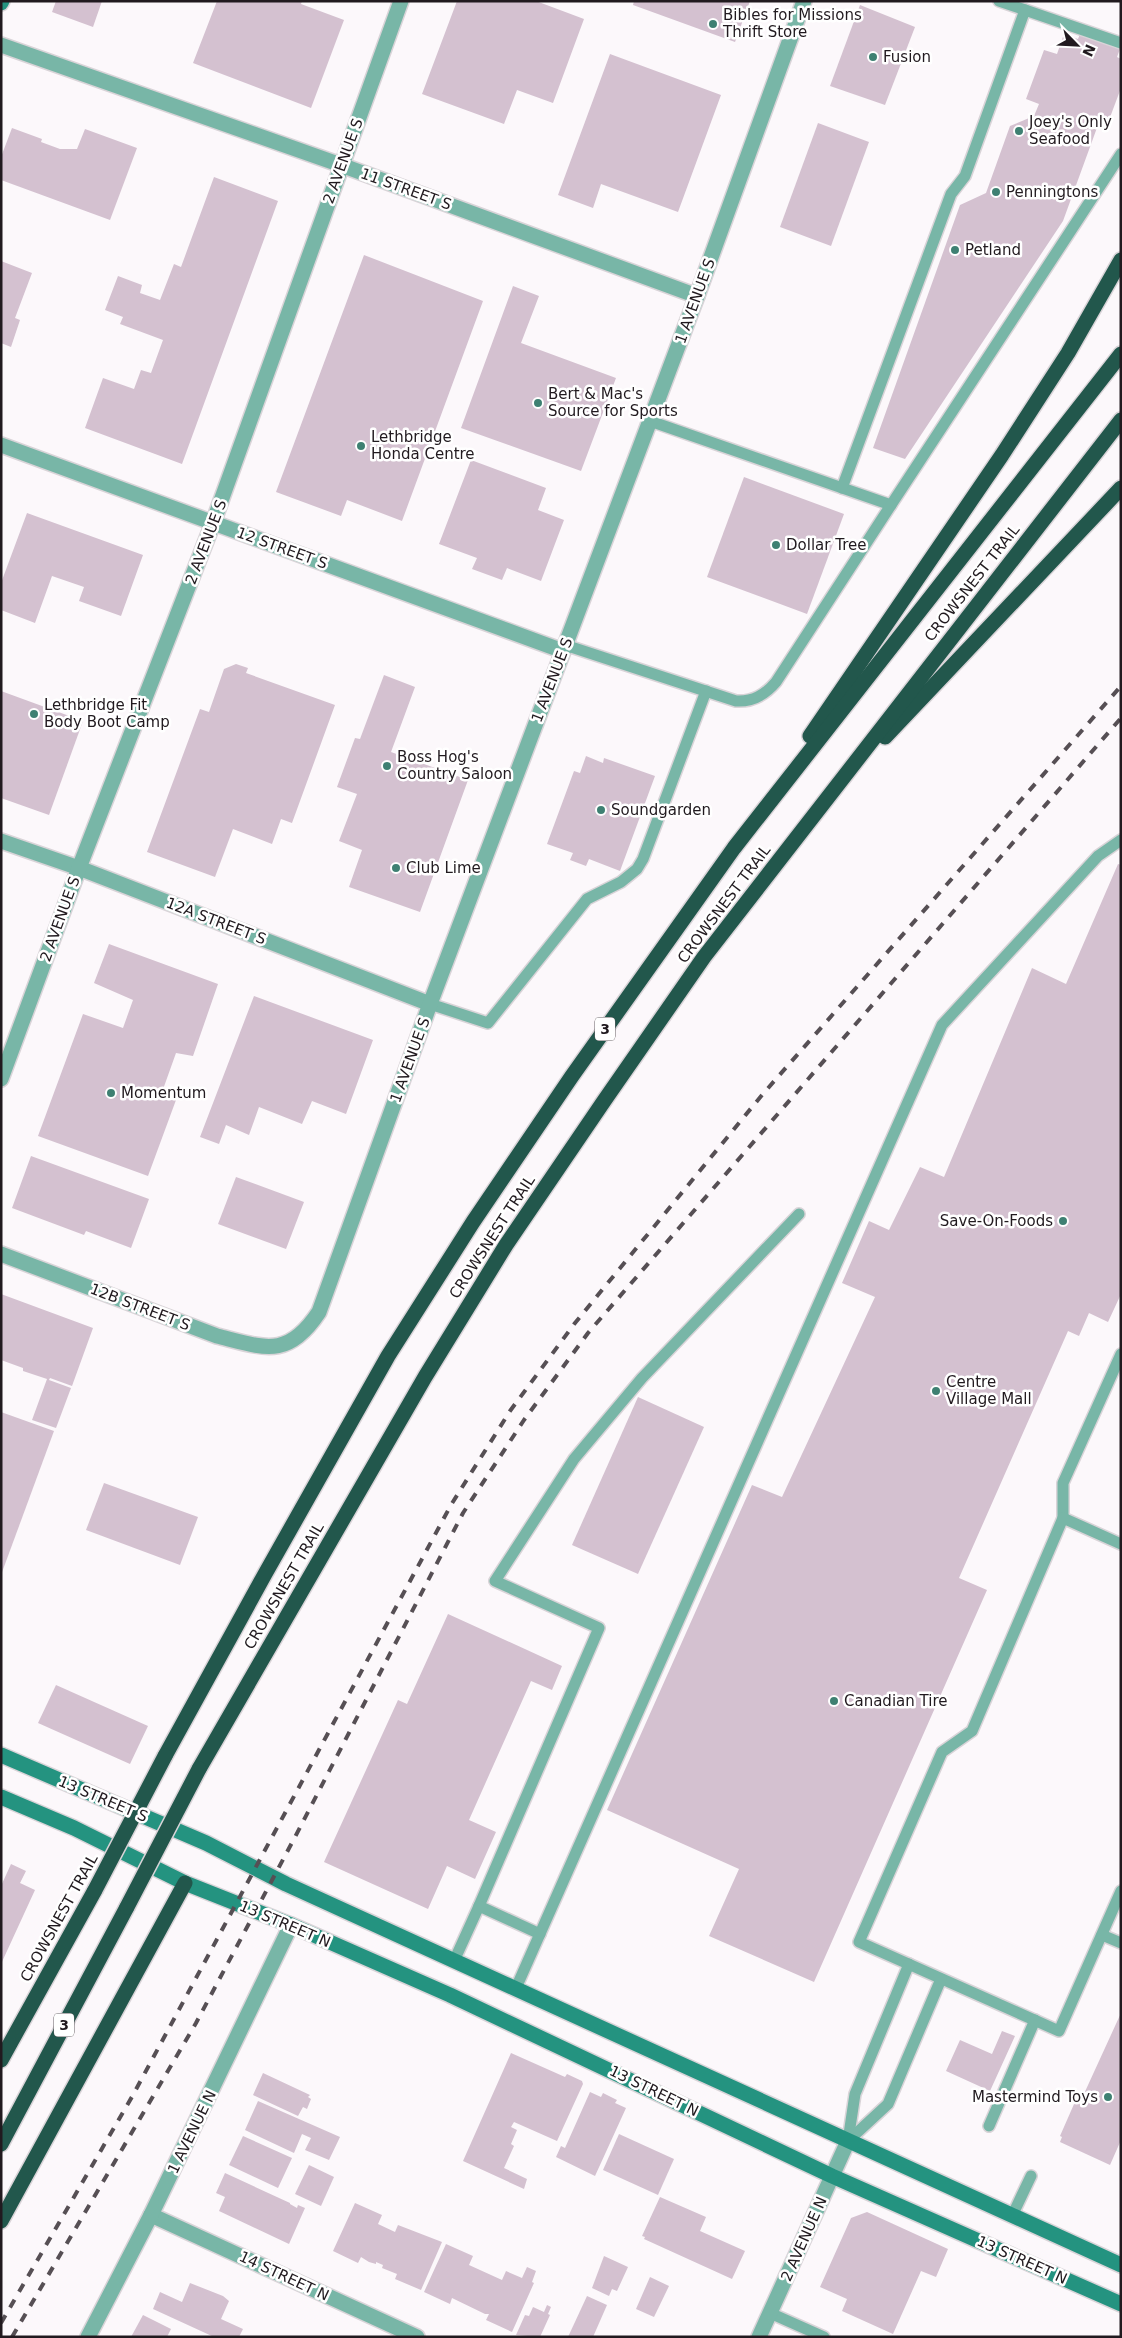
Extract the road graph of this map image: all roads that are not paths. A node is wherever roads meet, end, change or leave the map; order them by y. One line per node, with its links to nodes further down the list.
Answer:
1 (401, 1): 8 (street, 2 AVENUE S)
2 (804, 1): 10 (street, 1 AVENUE S)
3 (999, 1): 4 (lane)
4 (1024, 10): 5 (lane); 15 (lane)
5 (1121, 43)
6 (1, 45): 8 (street, 11 STREET S)
7 (1121, 154): 17 (lane)
8 (341, 165): 10 (street, 11 STREET S); 18 (street, 2 AVENUE S)
9 (1121, 260): 24 (highway)
10 (697, 296): 13 (street, 1 AVENUE S)
11 (1121, 354): 24 (highway, CROWSNEST TRAIL / 3)
12 (1121, 420): 21 (highway, CROWSNEST TRAIL / 3)
13 (650, 421): 15 (lane); 19 (street, 1 AVENUE S)
14 (1, 445): 18 (street, 12 STREET S)
15 (842, 488): 17 (lane)
16 (1121, 488): 21 (highway)
17 (891, 505): 20 (lane)
18 (213, 523): 19 (street, 12 STREET S); 25 (street, 2 AVENUE S)
19 (564, 648): 20 (lane); 26 (street, 1 AVENUE S)
20 (706, 691): 26 (lane)
21 (824, 801): 51 (highway, CROWSNEST TRAIL / 3, bridge)
22 (1121, 840): 40 (lane)
23 (1, 841): 25 (street, 12A STREET S)
24 (734, 848): 48 (highway, CROWSNEST TRAIL / 3, bridge)
25 (79, 868): 26 (street, 12A STREET S); 27 (street, 2 AVENUE S)
26 (430, 1004): 30 (street, 1 AVENUE S)
27 (1, 1079)
28 (799, 1214): 38 (lane)
29 (1, 1254): 30 (street, 12B STREET S)
30 (282, 1346)
31 (1121, 1354): 32 (lane)
32 (1063, 1518): 33 (lane); 44 (lane)
33 (1121, 1544)
34 (1, 1755): 43 (street, 13 STREET S)
35 (1, 1797): 36 (street)
36 (185, 1884): 39 (street, 13 STREET N); 56 (highway)
37 (1121, 1891): 41 (lane)
38 (479, 1906): 40 (lane); 43 (lane)
39 (291, 1925): 52 (street, 13 STREET N); 55 (street, 1 AVENUE N)
40 (540, 1934): 46 (lane)
41 (1102, 1935): 42 (lane); 47 (lane)
42 (1121, 1943)
43 (454, 1961): 46 (street)
44 (909, 1964): 45 (lane); 50 (lane)
45 (941, 1978): 47 (lane); 50 (lane)
46 (516, 1988): 50 (street)
47 (1035, 2020): 49 (lane)
48 (1, 2060)
49 (989, 2126)
50 (848, 2141): 52 (street, 2 AVENUE N); 54 (street)
51 (1, 2144)
52 (832, 2176): 58 (street, 13 STREET N); 59 (street, 2 AVENUE N)
53 (1031, 2176): 54 (lane)
54 (1013, 2214): 57 (street)
55 (151, 2215): 60 (street, 1 AVENUE N); 61 (street, 14 STREET N)
56 (1, 2221)
57 (1121, 2265)
58 (1121, 2304)
59 (770, 2313): 62 (street, 2 AVENUE N); 63 (lane)
60 (88, 2337)
61 (417, 2337)
62 (759, 2337)
63 (824, 2337)

